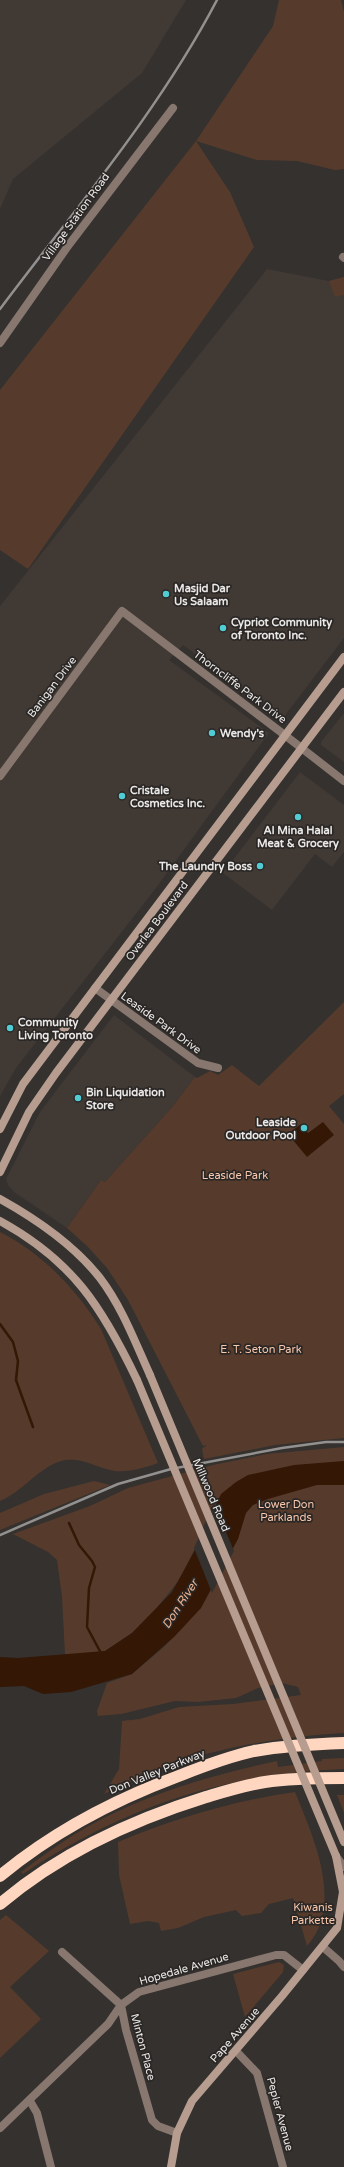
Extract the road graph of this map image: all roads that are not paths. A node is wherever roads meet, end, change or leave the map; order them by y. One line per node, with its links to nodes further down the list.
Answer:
1 (173, 108): 2 (street, Village Station Road)
2 (0, 342)
3 (122, 611): 6 (street, Thorncliffe Park Drive); 8 (street, Banigan Drive)
4 (344, 657): 6 (main road, Overlea Boulevard)
5 (344, 692): 7 (main road, Overlea Boulevard)
6 (286, 736): 7 (street, Thorncliffe Park Drive); 10 (main road, Overlea Boulevard)
7 (301, 749): 9 (street, Thorncliffe Park Drive); 11 (main road, Overlea Boulevard)
8 (0, 776)
9 (344, 781)
10 (94, 988): 11 (street, Leaside Park Drive); 13 (main road, Overlea Boulevard)
11 (111, 1000): 12 (street, Leaside Park Drive); 14 (main road, Overlea Boulevard)
12 (218, 1068)
13 (0, 1129)
14 (0, 1172)
15 (0, 1199): 19 (main road, Millwood Road, bridge)
16 (0, 1221): 20 (main road, bridge)
17 (344, 1744): 22 (highway, Don Valley Parkway)
18 (344, 1778): 23 (highway)
19 (344, 1842)
20 (336, 1856): 21 (street); 24 (main road, Pape Avenue)
21 (344, 1867)
22 (0, 1876)
23 (0, 1904)
24 (341, 1926): 25 (main road, Pape Avenue)
25 (323, 1947): 27 (street); 28 (main road, Pape Avenue)
26 (62, 1952): 29 (street, Minton Place)
27 (344, 1968)
28 (303, 1970): 29 (street, Hopedale Avenue); 30 (main road, Pape Avenue)
29 (121, 2005): 31 (street, Hopedale Avenue); 33 (street, Minton Place)
30 (236, 2051): 33 (main road, Pape Avenue); 36 (street, Pepler Avenue)
31 (30, 2101): 32 (street, Hopedale Avenue); 34 (street)
32 (0, 2128)
33 (177, 2133): 35 (main road, Pape Avenue)
34 (51, 2167)
35 (171, 2167)
36 (283, 2167)

